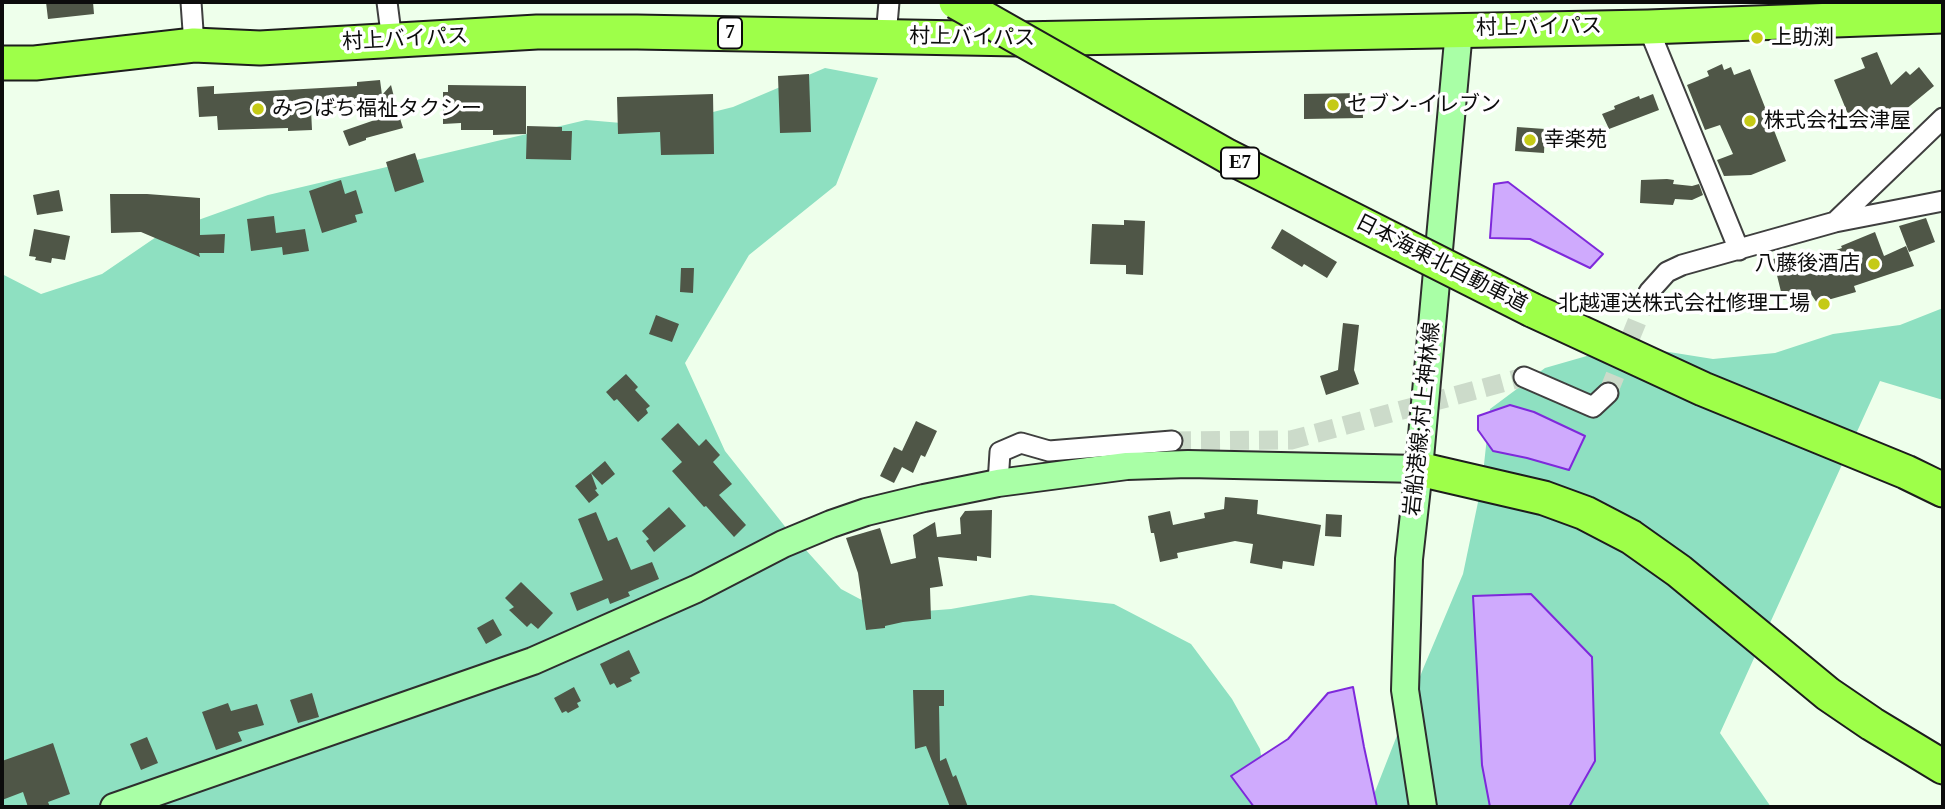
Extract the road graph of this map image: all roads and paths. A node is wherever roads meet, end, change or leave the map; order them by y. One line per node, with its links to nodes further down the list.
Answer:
1 (191, 2): 10 (street)
2 (387, 2): 9 (street)
3 (889, 2): 8 (street)
4 (957, 2): 21 (highway, 日本海東北自動車道 / E7, bridge)
5 (1460, 11): 7 (highway, 村上バイパス / 7); 8 (highway, 村上バイパス / 7); 20 (street, 岩船港線;村上神林線)
6 (1943, 16): 7 (highway, 村上バイパス / 7)
7 (1648, 27): 15 (street)
8 (886, 36): 9 (highway, 村上バイパス / 7)
9 (392, 41): 10 (highway, 村上バイパス / 7)
10 (194, 45): 11 (highway, 村上バイパス / 7)
11 (2, 63)
12 (1943, 118): 14 (street)
13 (1943, 201): 14 (street)
14 (1835, 222): 15 (street)
15 (1739, 250): 16 (street)
16 (1649, 292)
17 (1524, 377): 18 (street)
18 (1608, 393)
19 (1172, 441): 22 (street)
20 (1419, 470): 22 (street); 25 (highway); 27 (street, 岩船港線;村上神林線)
21 (1906, 472): 23 (highway); 24 (highway, 日本海東北自動車道 / E7)
22 (998, 483): 26 (street)
23 (1943, 484)
24 (1943, 490)
25 (1939, 759)
26 (114, 807)
27 (1423, 807)

